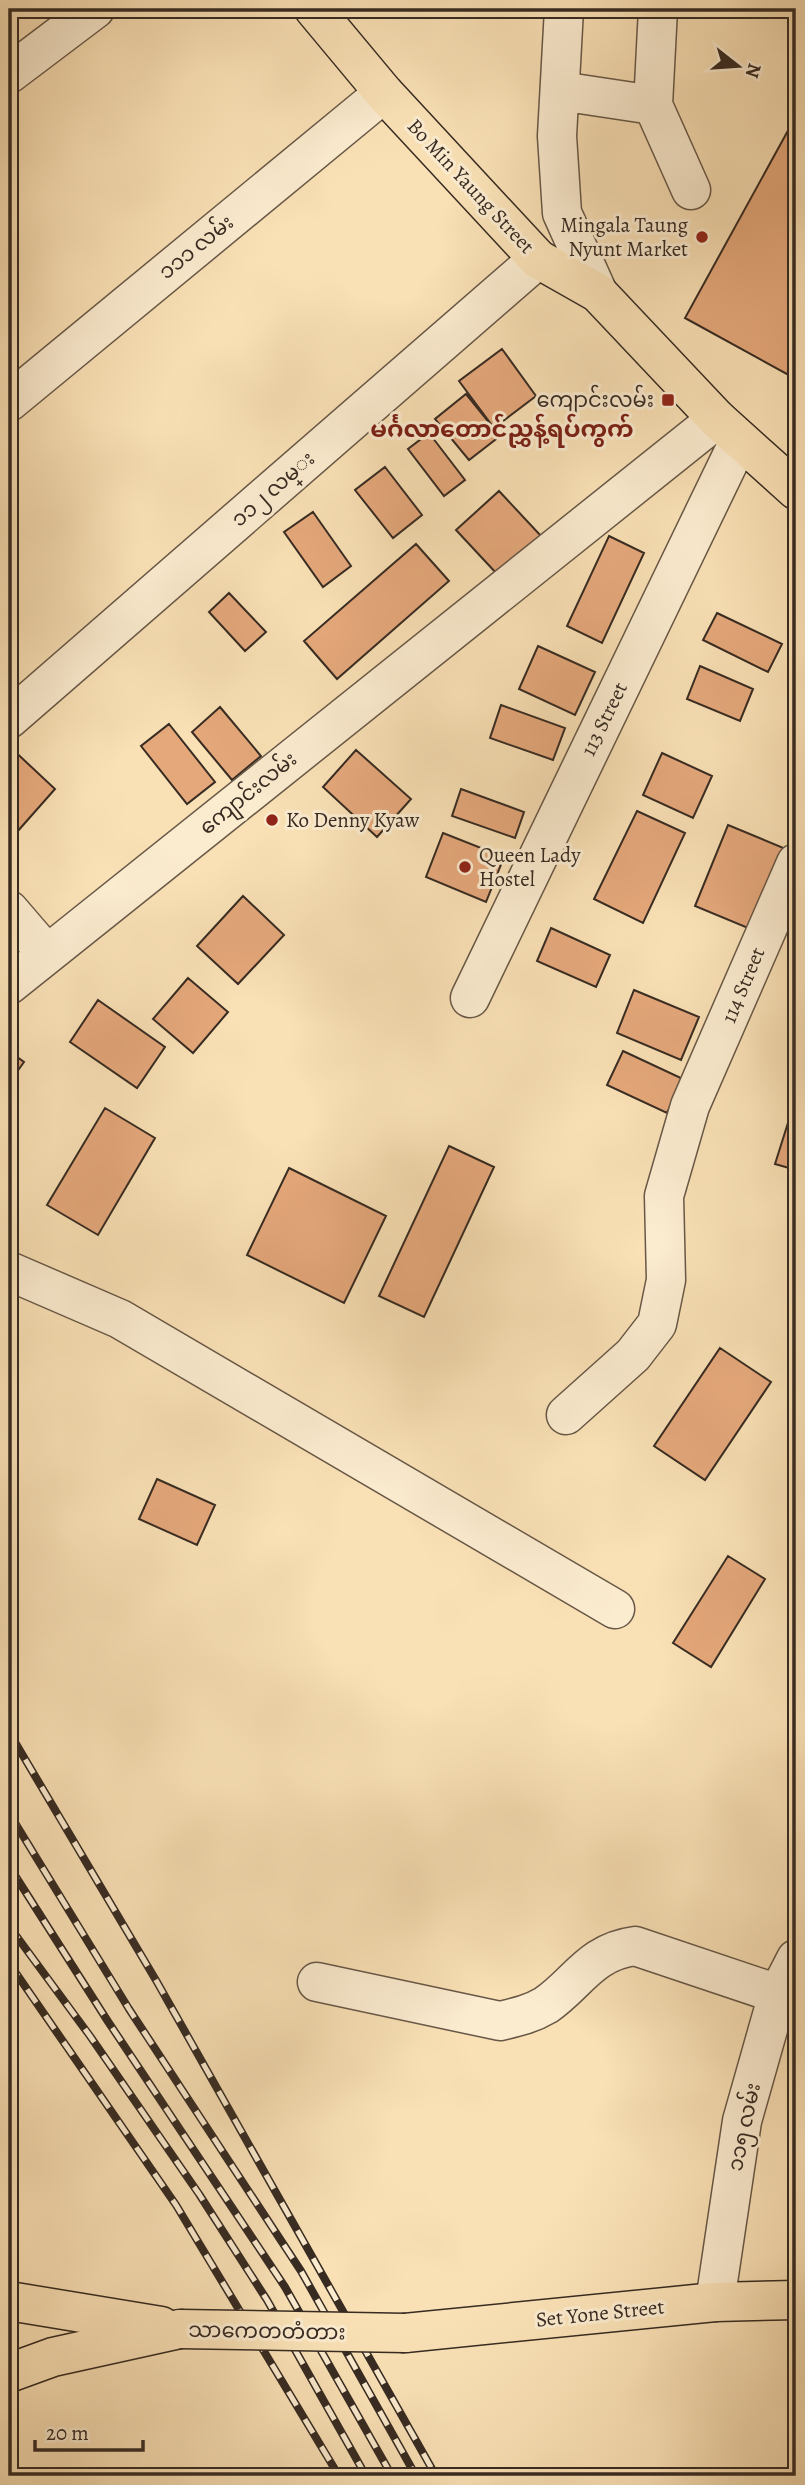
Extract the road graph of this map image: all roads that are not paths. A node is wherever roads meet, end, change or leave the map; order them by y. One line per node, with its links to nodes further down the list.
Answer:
1 (94, 9): 5 (street)
2 (314, 9): 7 (main road, Bo Min Yaung Street)
3 (564, 9): 6 (street)
4 (658, 9): 8 (street)
5 (9, 74)
6 (560, 91): 8 (street); 11 (street)
7 (384, 93): 10 (main road, Bo Min Yaung Street); 12 (street, ၁၁၁ လမ်း)
8 (653, 105): 9 (street)
9 (691, 190)
10 (538, 258): 11 (main road, Bo Min Yaung Street); 15 (street, ၁၁၂ လမ္း)
11 (598, 293): 13 (main road, Bo Min Yaung Street)
12 (9, 402)
13 (728, 430): 14 (main road, Bo Min Yaung Street); 18 (street, ကျောင်းလမ်း); 20 (street, 113 Street)
14 (796, 489)
15 (9, 719)
16 (796, 863): 22 (street, 114 Street)
17 (9, 910): 18 (street)
18 (46, 953): 19 (street, ကျောင်းလမ်း)
19 (9, 985)
20 (470, 998)
21 (9, 1271): 23 (street)
22 (566, 1415)
23 (615, 1609)
24 (796, 1959): 26 (street, ၁၁၅ လမ်း)
25 (317, 1982): 26 (street)
26 (778, 1994): 29 (street, ၁၁၅ လမ်း)
27 (796, 2300): 29 (main road, Set Yone Street)
28 (9, 2301): 30 (main road)
29 (715, 2302): 31 (main road, Set Yone Street)
30 (180, 2329): 31 (main road, သာကေတတံတား, bridge); 32 (main road, သာကေတတံတား)
31 (405, 2333)
32 (9, 2373)

